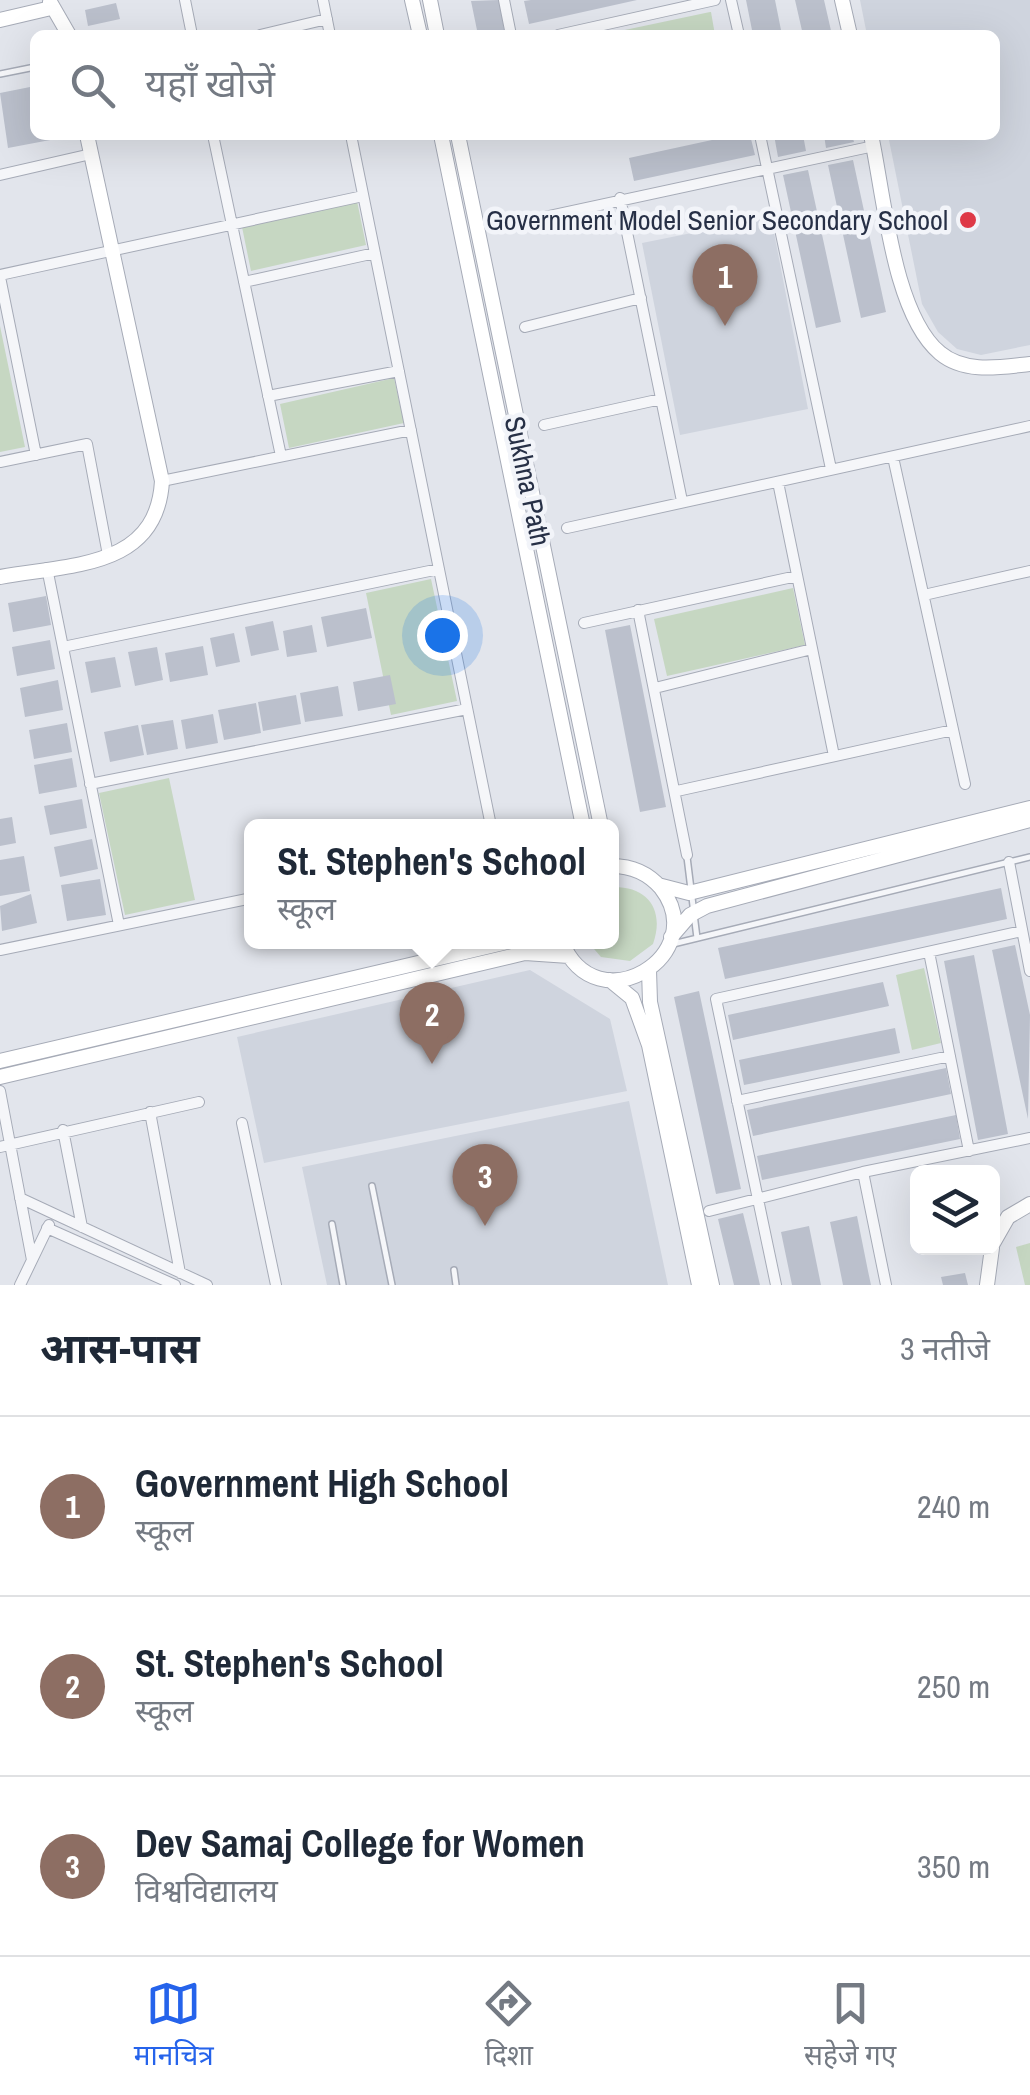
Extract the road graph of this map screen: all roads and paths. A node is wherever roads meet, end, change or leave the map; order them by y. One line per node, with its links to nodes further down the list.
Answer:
1 (184, 0): 13 (street)
2 (323, 0): 11 (street)
3 (412, 0): 16 (main road)
4 (430, 0): 17 (main road)
5 (504, 0): 18 (street)
6 (715, 0): 19 (street)
7 (732, 0): 20 (street)
8 (842, 0): 21 (main road)
9 (51, 4): 10 (main road); 12 (main road)
10 (0, 20)
11 (327, 20): 14 (street); 15 (street)
12 (67, 30)
13 (191, 30)
14 (282, 30)
15 (329, 30)
16 (419, 30)
17 (436, 30)
18 (509, 30)
19 (580, 30)
20 (738, 30)
21 (849, 30)
22 (30, 69): 23 (lane)
23 (0, 74)
24 (88, 140): 31 (main road)
25 (214, 140): 36 (street)
26 (352, 140): 34 (street)
27 (441, 140): 80 (main road, Sukhna Path)
28 (459, 140): 81 (main road, Sukhna Path)
29 (761, 140): 32 (street)
30 (872, 140): 32 (street); 44 (main road)
31 (90, 154): 33 (street); 38 (main road)
32 (767, 168): 35 (street); 55 (street)
33 (0, 175)
34 (363, 196): 36 (street); 39 (street)
35 (620, 198): 37 (street); 42 (street)
36 (232, 224): 38 (street); 41 (street)
37 (503, 226)
38 (111, 251): 40 (street); 56 (main road)
39 (375, 253): 41 (street); 45 (street)
40 (0, 276): 51 (street)
41 (244, 282): 46 (street)
42 (641, 298): 43 (street); 47 (street)
43 (525, 326)
44 (1030, 364)
45 (399, 371): 46 (street); 50 (street)
46 (268, 396): 52 (street)
47 (661, 400): 48 (street); 58 (street)
48 (544, 426)
49 (1030, 426): 53 (street)
50 (410, 430): 52 (street); 62 (street)
51 (36, 455): 54 (street); 60 (street)
52 (281, 456): 56 (street)
53 (893, 457): 55 (street); 66 (street)
54 (0, 462)
55 (832, 469): 57 (street)
56 (162, 481): 60 (main road)
57 (778, 482): 58 (street); 64 (street)
58 (682, 501): 59 (street)
59 (567, 528)
60 (108, 555): 61 (main road)
61 (46, 568): 65 (main road); 69 (street)
62 (439, 569): 69 (street); 72 (street)
63 (1030, 571): 66 (street)
64 (797, 576): 67 (street); 70 (street)
65 (0, 578)
66 (924, 596): 73 (street)
67 (638, 610): 68 (street); 71 (street)
68 (584, 623)
69 (62, 647): 75 (street)
70 (812, 649): 71 (street); 74 (street)
71 (654, 688): 77 (street)
72 (468, 709): 75 (street); 79 (street)
73 (953, 730): 74 (street); 76 (street)
74 (834, 756): 77 (street)
75 (90, 784): 91 (street)
76 (965, 784)
77 (677, 791): 83 (street)
78 (1030, 808): 88 (main road)
79 (491, 819)
80 (582, 819)
81 (600, 819)
82 (1030, 820): 90 (main road)
83 (687, 856): 88 (lane)
84 (1030, 857): 85 (lane)
85 (1008, 862): 92 (street); 93 (lane)
86 (619, 866): 87 (main road)
87 (658, 885): 88 (main road); 94 (main road)
88 (690, 893): 90 (lane)
89 (244, 900): 91 (street)
90 (690, 914): 93 (lane); 94 (main road)
91 (119, 925): 97 (street)
92 (1022, 932): 98 (street); 101 (street)
93 (697, 938): 94 (lane)
94 (670, 941): 100 (main road)
95 (478, 949): 104 (main road)
96 (566, 949): 99 (main road)
97 (0, 950)
98 (929, 952): 103 (street); 107 (street)
99 (570, 956): 102 (main road); 105 (main road)
100 (648, 970): 102 (main road); 138 (main road)
101 (1030, 971)
102 (610, 980): 137 (main road)
103 (950, 1056): 107 (street); 114 (street)
104 (0, 1061)
105 (0, 1077)
106 (0, 1091): 113 (street)
107 (737, 1100): 118 (street)
108 (198, 1102): 109 (street)
109 (150, 1112): 111 (street); 129 (street)
110 (242, 1123): 133 (street)
111 (62, 1130): 113 (street); 123 (street)
112 (1030, 1138): 114 (street)
113 (5, 1146): 117 (street)
114 (968, 1150): 115 (street)
115 (863, 1172): 118 (street); 140 (street)
116 (372, 1186): 135 (lane)
117 (20, 1198): 121 (street); 127 (street)
118 (757, 1200): 120 (street); 139 (street)
119 (1030, 1204): 125 (main road)
120 (709, 1211)
121 (53, 1215): 123 (street); 124 (street)
122 (332, 1224): 134 (lane)
123 (82, 1227): 129 (street)
124 (47, 1228): 127 (street); 131 (street)
125 (1000, 1232)
126 (991, 1255): 141 (main road)
127 (32, 1260): 130 (street)
128 (454, 1270): 136 (lane)
129 (180, 1273): 132 (street)
130 (20, 1285)
131 (175, 1285)
132 (207, 1285)
133 (276, 1285)
134 (343, 1285)
135 (392, 1285)
136 (456, 1285)
137 (699, 1285)
138 (712, 1285)
139 (776, 1285)
140 (886, 1285)
141 (987, 1285)

